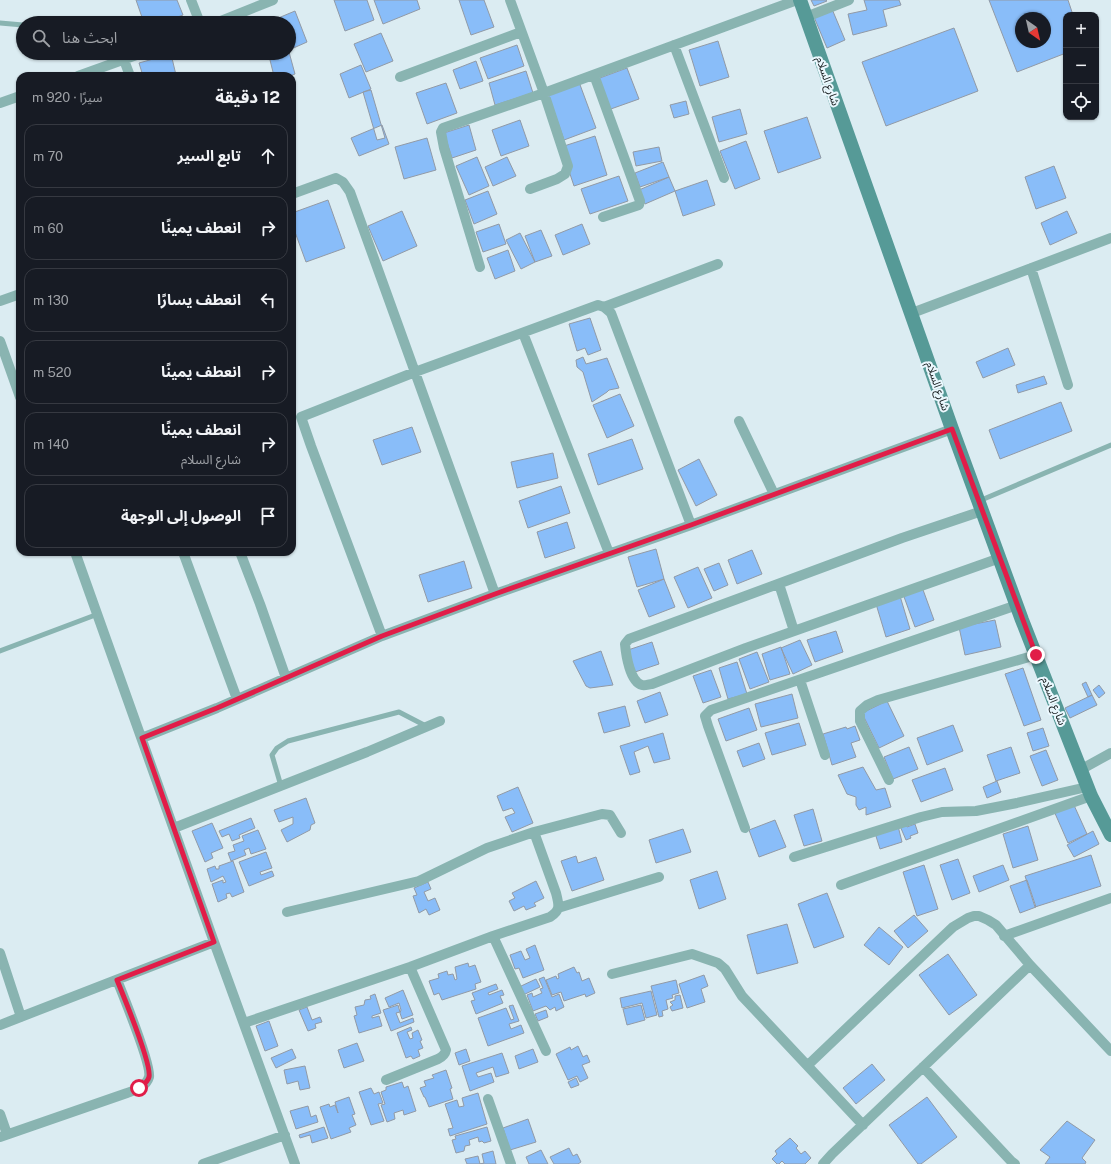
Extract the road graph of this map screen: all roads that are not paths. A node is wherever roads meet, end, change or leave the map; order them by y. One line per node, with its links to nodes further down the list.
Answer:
1 (191, 0): 7 (street)
2 (273, 0): 8 (street)
3 (510, 0): 12 (street)
4 (797, 0): 13 (street)
5 (800, 0): 9 (main road, شارع السلام)
6 (849, 0): 9 (street)
7 (197, 16)
8 (233, 16)
9 (806, 17): 33 (main road, شارع السلام)
10 (0, 23): 11 (lane)
11 (16, 24)
12 (521, 32): 18 (street); 19 (street)
13 (674, 45): 17 (street); 22 (street)
14 (124, 60): 15 (street); 16 (street)
15 (90, 72)
16 (128, 72)
17 (594, 75): 19 (street); 25 (street)
18 (400, 77)
19 (544, 93): 23 (street); 28 (street)
20 (16, 97): 21 (street)
21 (0, 103)
22 (724, 178)
23 (530, 189)
24 (296, 193): 36 (street)
25 (602, 217)
26 (1111, 238): 29 (street)
27 (718, 264): 32 (street)
28 (480, 267)
29 (1031, 268): 33 (street); 37 (street)
30 (16, 295): 31 (street)
31 (0, 301)
32 (604, 307): 34 (street); 45 (street)
33 (912, 313): 41 (main road, شارع السلام)
34 (523, 333): 36 (street); 46 (street)
35 (0, 341): 38 (street)
36 (415, 372): 39 (street); 52 (street)
37 (1068, 385)
38 (16, 386)
39 (297, 418): 56 (street)
40 (739, 421): 43 (street)
41 (952, 429): 43 (street); 44 (main road, شارع السلام)
42 (1111, 445): 44 (lane)
43 (774, 494): 45 (street)
44 (981, 506): 50 (main road, شارع السلام); 51 (street)
45 (691, 525): 46 (street)
46 (609, 553): 52 (street)
47 (76, 556): 54 (street)
48 (185, 556): 61 (street)
49 (242, 556): 59 (street)
50 (1000, 558): 53 (main road, شارع السلام); 55 (street)
51 (779, 584): 55 (street); 55 (street)
52 (495, 594): 56 (street)
53 (1017, 605): 58 (main road, شارع السلام); 60 (street)
54 (98, 614): 57 (lane); 64 (street)
55 (794, 631)
56 (382, 636): 59 (street)
57 (0, 651)
58 (1036, 655): 67 (main road, شارع السلام); 68 (street)
59 (286, 678): 61 (street)
60 (800, 680): 66 (street); 72 (street)
61 (237, 700): 64 (street)
62 (440, 721): 63 (street)
63 (428, 726): 69 (street); 69 (lane)
64 (142, 738): 71 (street)
65 (1111, 753): 67 (street)
66 (825, 755)
67 (1080, 770): 70 (main road, شارع السلام)
68 (889, 780)
69 (281, 786): 71 (street)
70 (1089, 791): 75 (main road, شارع السلام); 76 (street); 78 (street)
71 (174, 828): 84 (street)
72 (746, 828)
73 (534, 832): 74 (street); 80 (street); 81 (street)
74 (621, 833)
75 (1111, 835)
76 (794, 857)
77 (659, 877): 80 (street)
78 (841, 885)
79 (1111, 898): 83 (street)
80 (558, 908): 82 (street)
81 (287, 912)
82 (493, 936): 87 (street); 93 (street)
83 (1004, 936): 86 (street); 95 (street)
84 (214, 942): 89 (street); 91 (street)
85 (0, 953): 90 (street)
86 (1030, 965): 94 (street); 96 (street)
87 (410, 967): 91 (street); 97 (street)
88 (612, 974): 95 (street)
89 (117, 980): 90 (street); 102 (street)
90 (21, 1017): 92 (street)
91 (244, 1023): 101 (street)
92 (0, 1025)
93 (546, 1051)
94 (1111, 1051)
95 (808, 1065): 100 (street)
96 (923, 1067): 100 (street); 107 (street)
97 (386, 1080)
98 (488, 1099): 105 (street)
99 (0, 1114): 102 (street)
100 (863, 1125): 106 (street)
101 (285, 1135): 103 (street); 104 (street)
102 (3, 1136)
103 (203, 1164)
104 (295, 1164)
105 (511, 1164)
106 (823, 1164)
107 (1015, 1164)

